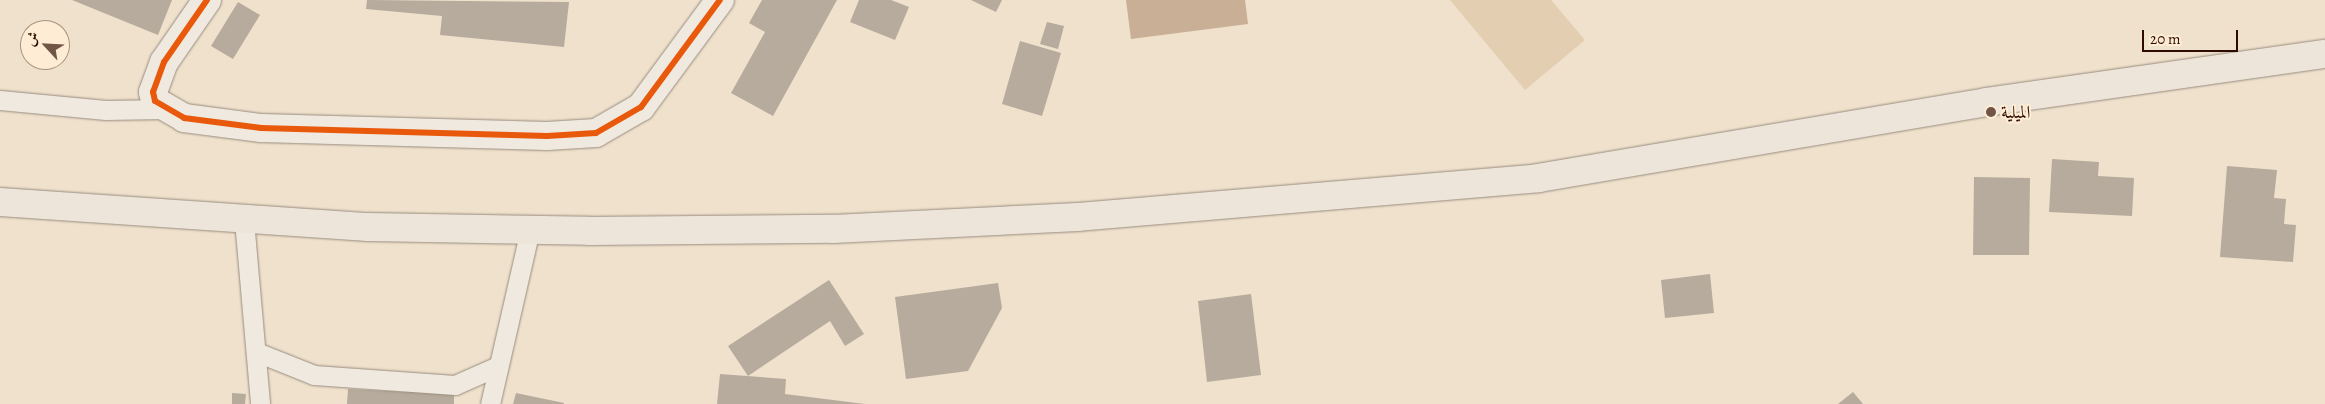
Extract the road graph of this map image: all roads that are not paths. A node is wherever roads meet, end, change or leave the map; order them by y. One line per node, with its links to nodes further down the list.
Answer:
1 (207, 0): 5 (street)
2 (720, 0): 5 (street)
3 (2325, 54): 8 (main road)
4 (0, 100): 5 (lane)
5 (166, 109)
6 (0, 202): 7 (main road)
7 (244, 220): 8 (main road); 9 (lane)
8 (530, 230): 10 (lane)
9 (259, 353): 10 (lane); 11 (lane)
10 (498, 366): 12 (lane)
11 (260, 404)
12 (490, 404)

